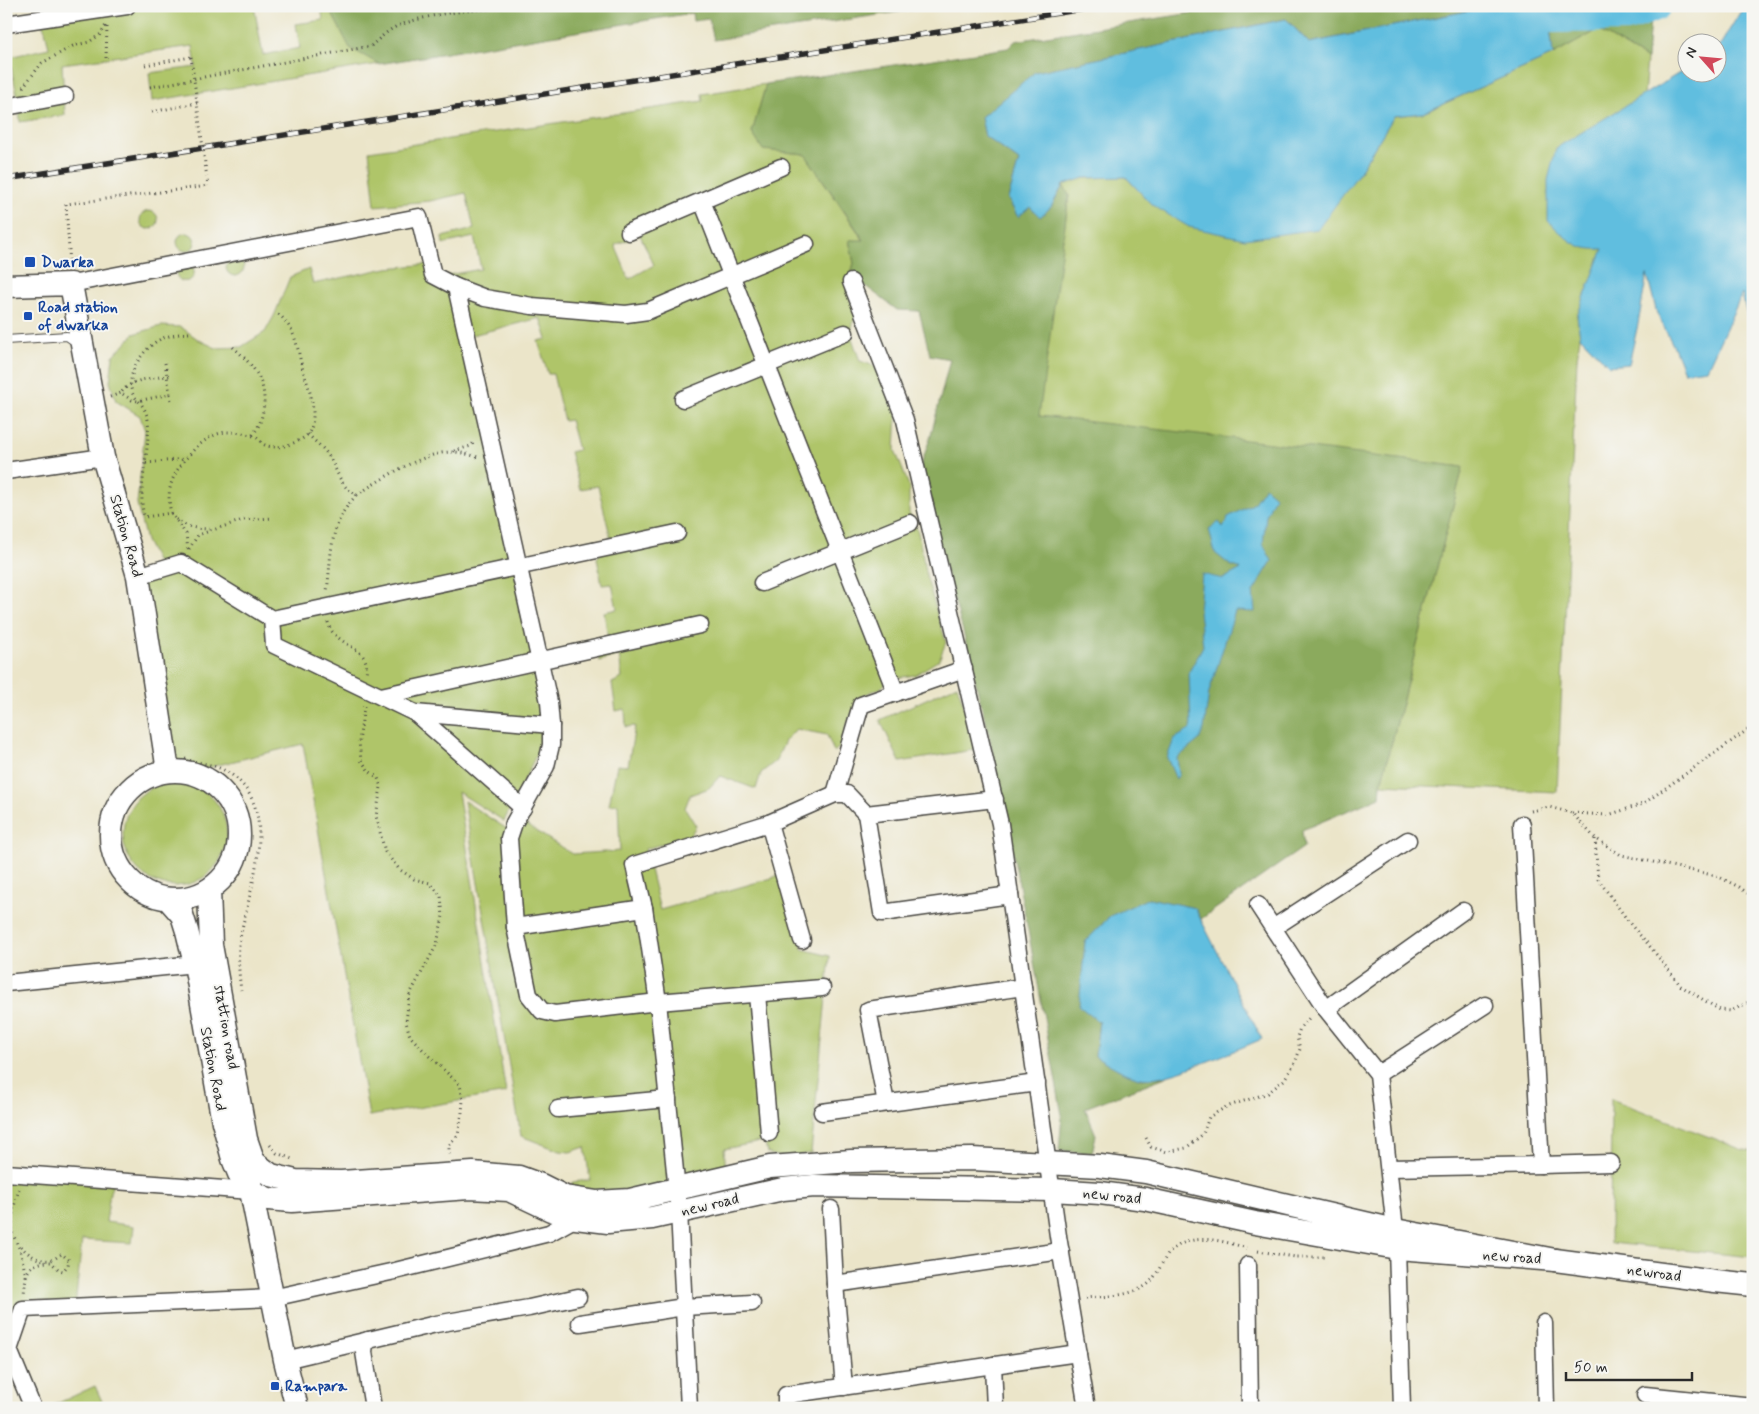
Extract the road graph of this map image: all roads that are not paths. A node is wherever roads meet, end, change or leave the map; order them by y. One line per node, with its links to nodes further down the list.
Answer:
1 (127, 6): 2 (street)
2 (110, 8): 3 (street)
3 (6, 24)
4 (64, 96): 5 (street)
5 (13, 106)
6 (781, 167): 7 (street)
7 (702, 201): 8 (street); 10 (street)
8 (629, 232)
9 (806, 244): 10 (street)
10 (732, 275): 13 (street); 19 (street)
11 (851, 282): 32 (street)
12 (6, 286): 14 (main road)
13 (456, 287): 14 (street); 26 (street)
14 (73, 293): 15 (lane); 18 (main road, Station Road)
15 (6, 294)
16 (844, 333): 19 (street)
17 (6, 340): 18 (lane)
18 (84, 355): 21 (main road, Station Road)
19 (767, 365): 20 (street); 25 (street)
20 (683, 400)
21 (103, 457): 22 (street); 27 (main road, Station Road)
22 (6, 471)
23 (910, 523): 25 (street)
24 (677, 533): 26 (street)
25 (840, 551): 28 (street); 33 (street)
26 (518, 566): 29 (street); 31 (street)
27 (138, 576): 29 (street); 37 (main road, Station Road)
28 (762, 583)
29 (272, 619): 34 (street)
30 (700, 625): 31 (street)
31 (540, 661): 34 (street); 36 (street)
32 (964, 669): 33 (street); 39 (street)
33 (896, 693): 38 (street)
34 (380, 696): 35 (street)
35 (415, 713): 36 (street); 40 (street)
36 (551, 725): 40 (street)
37 (175, 764): 45 (main road); 47 (main road)
38 (835, 794): 41 (street); 42 (street)
39 (995, 799): 41 (street); 46 (street)
40 (523, 808): 51 (street)
41 (866, 814): 46 (street)
42 (768, 823): 49 (street); 53 (street)
43 (1522, 824): 72 (street)
44 (1408, 840): 52 (street)
45 (209, 890): 47 (main road); 69 (main road, stattion road)
46 (1010, 895): 56 (street)
47 (168, 899): 54 (main road, Station Road)
48 (1258, 905): 52 (street)
49 (644, 908): 51 (street); 59 (street)
50 (1463, 911): 61 (street)
51 (515, 927): 59 (street)
52 (1273, 928): 61 (street)
53 (802, 940)
54 (195, 964): 55 (street); 77 (main road, Station Road)
55 (6, 983)
56 (1023, 987): 63 (street); 65 (street)
57 (822, 988): 58 (street)
58 (757, 994): 59 (street); 68 (street)
59 (658, 1002): 64 (street)
60 (1485, 1005): 62 (street)
61 (1326, 1009): 62 (street)
62 (1378, 1074): 73 (street)
63 (1037, 1083): 65 (street); 71 (street)
64 (668, 1099): 66 (street); 78 (street)
65 (886, 1103): 67 (street)
66 (558, 1109)
67 (822, 1112)
68 (769, 1133)
69 (254, 1162): 74 (main road, new road); 77 (main road)
70 (1611, 1163): 72 (street)
71 (1048, 1164): 76 (street); 78 (main road, new road); 81 (main road, new road)
72 (1541, 1165): 73 (street)
73 (1389, 1168): 81 (street)
74 (295, 1171): 77 (main road); 79 (main road, new road)
75 (6, 1173): 77 (street)
76 (1052, 1190): 78 (main road, new road); 81 (main road, new road); 82 (street)
77 (251, 1191): 79 (main road, new road); 88 (main road, Station Road)
78 (678, 1200): 79 (main road, new road); 90 (street)
79 (579, 1208): 88 (street)
80 (831, 1209): 85 (street)
81 (1396, 1239): 83 (main road, new road); 109 (street)
82 (1061, 1251): 85 (street); 95 (street)
83 (1555, 1260): 86 (main road, newroad)
84 (1248, 1265): 108 (street)
85 (835, 1284): 98 (street)
86 (1753, 1285)
87 (578, 1297): 93 (street)
88 (272, 1298): 94 (street); 96 (main road)
89 (752, 1303): 90 (street)
90 (684, 1307): 91 (street); 104 (street)
91 (580, 1323)
92 (1544, 1323): 110 (street)
93 (368, 1340): 96 (street); 103 (street)
94 (8, 1350): 102 (street)
95 (1078, 1353): 97 (street); 107 (street)
96 (285, 1360): 100 (main road)
97 (993, 1366): 98 (street); 106 (street)
98 (844, 1387): 105 (street)
99 (1645, 1395): 101 (street)
100 (294, 1398)
101 (1753, 1406)
102 (33, 1408)
103 (373, 1408)
104 (689, 1408)
105 (786, 1408)
106 (995, 1408)
107 (1087, 1408)
108 (1250, 1408)
109 (1402, 1408)
110 (1546, 1408)

